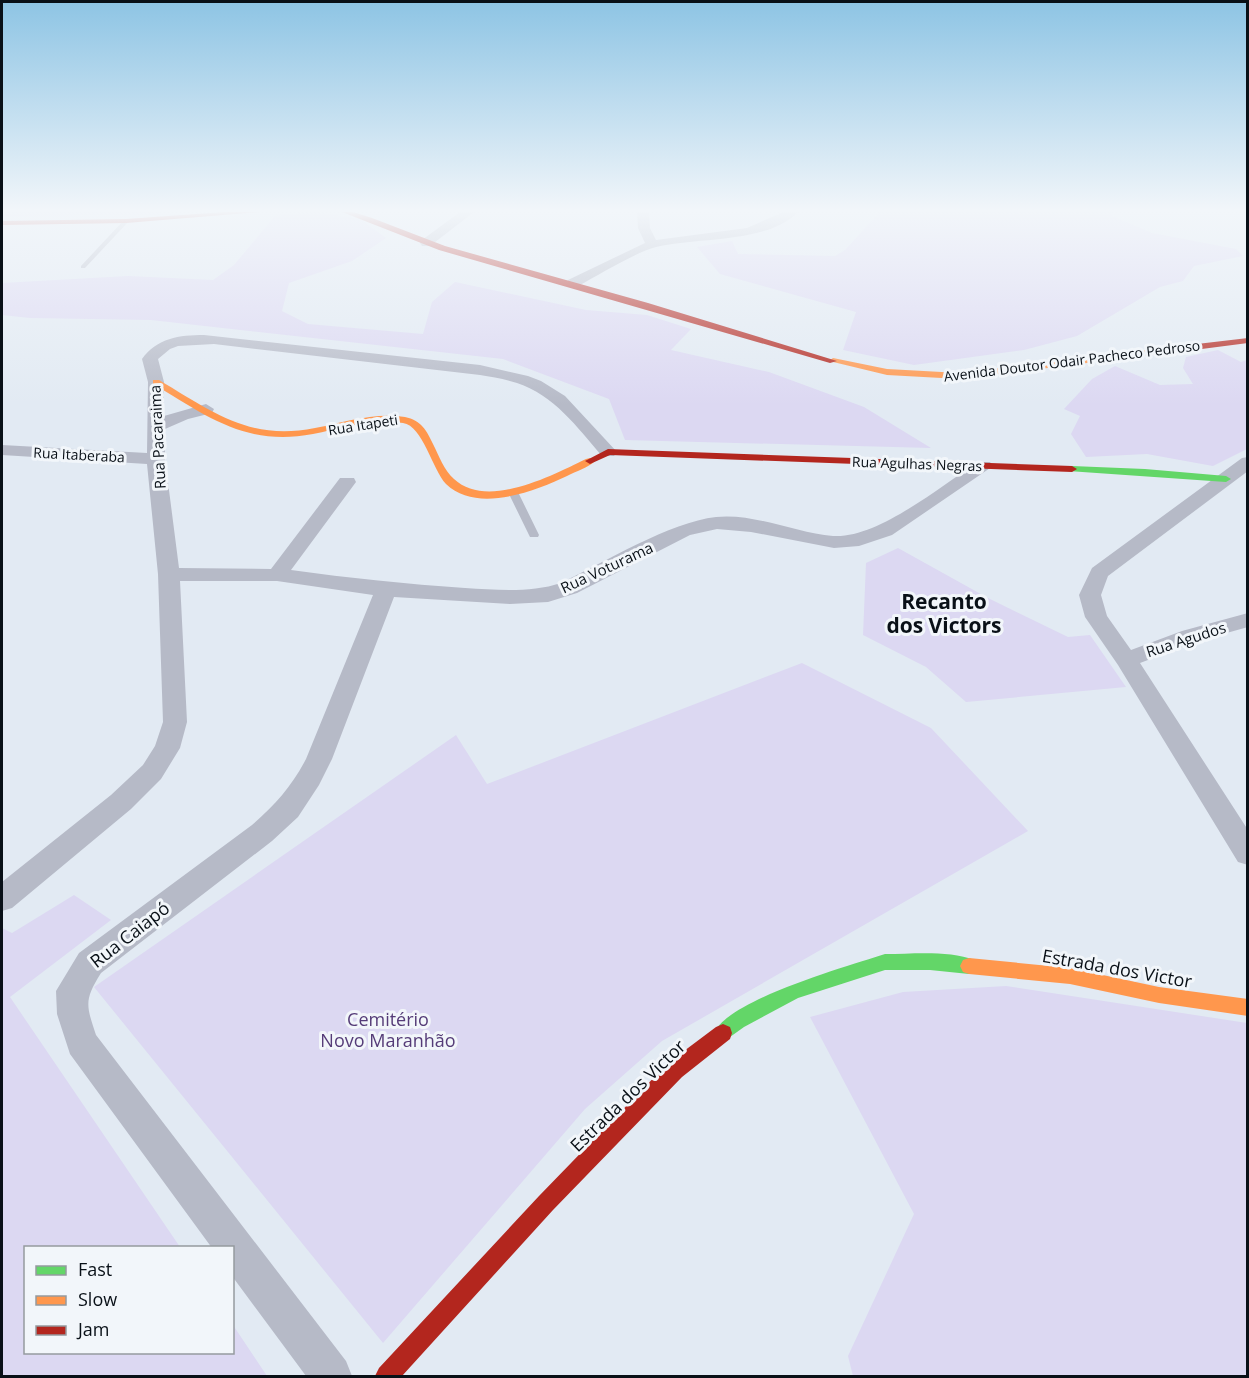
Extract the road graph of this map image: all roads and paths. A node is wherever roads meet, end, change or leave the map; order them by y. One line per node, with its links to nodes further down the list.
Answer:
1 (548, 276): 3 (street, Avenida Doutor Odair Pacheco Pedroso)
2 (587, 276): 3 (street)
3 (573, 283): 4 (street, Avenida Doutor Odair Pacheco Pedroso)
4 (1248, 340)
5 (156, 382): 6 (street, Rua Itapeti); 7 (street, Rua Pacaraima); 9 (street, Rua Pacaraima)
6 (206, 409): 7 (street); 15 (street, Rua Itapeti)
7 (157, 426): 10 (street, Rua Pacaraima)
8 (2, 450): 10 (street, Rua Itaberaba)
9 (608, 452): 12 (street, Rua Agulhas Negras); 15 (street, Rua Itapeti)
10 (156, 459): 17 (street, Rua Pacaraima)
11 (1248, 462): 13 (street)
12 (984, 466): 13 (street, Rua Agulhas Negras); 19 (street, Rua Voturama)
13 (1226, 479): 21 (street)
14 (347, 482): 18 (street)
15 (513, 492): 16 (lane)
16 (534, 535)
17 (169, 574): 18 (street, Rua Voturama); 23 (street, Rua Pacaraima)
18 (278, 575): 19 (street, Rua Voturama)
19 (387, 590): 25 (street, Rua Caiapó)
20 (1248, 620): 21 (street, Rua Agudos)
21 (1126, 660): 22 (street)
22 (1248, 854)
23 (2, 899)
24 (1248, 1008): 28 (street, Estrada dos Victor)
25 (233, 1246)
26 (234, 1247): 27 (street, Rua Caiapó)
27 (331, 1377)
28 (387, 1377)

